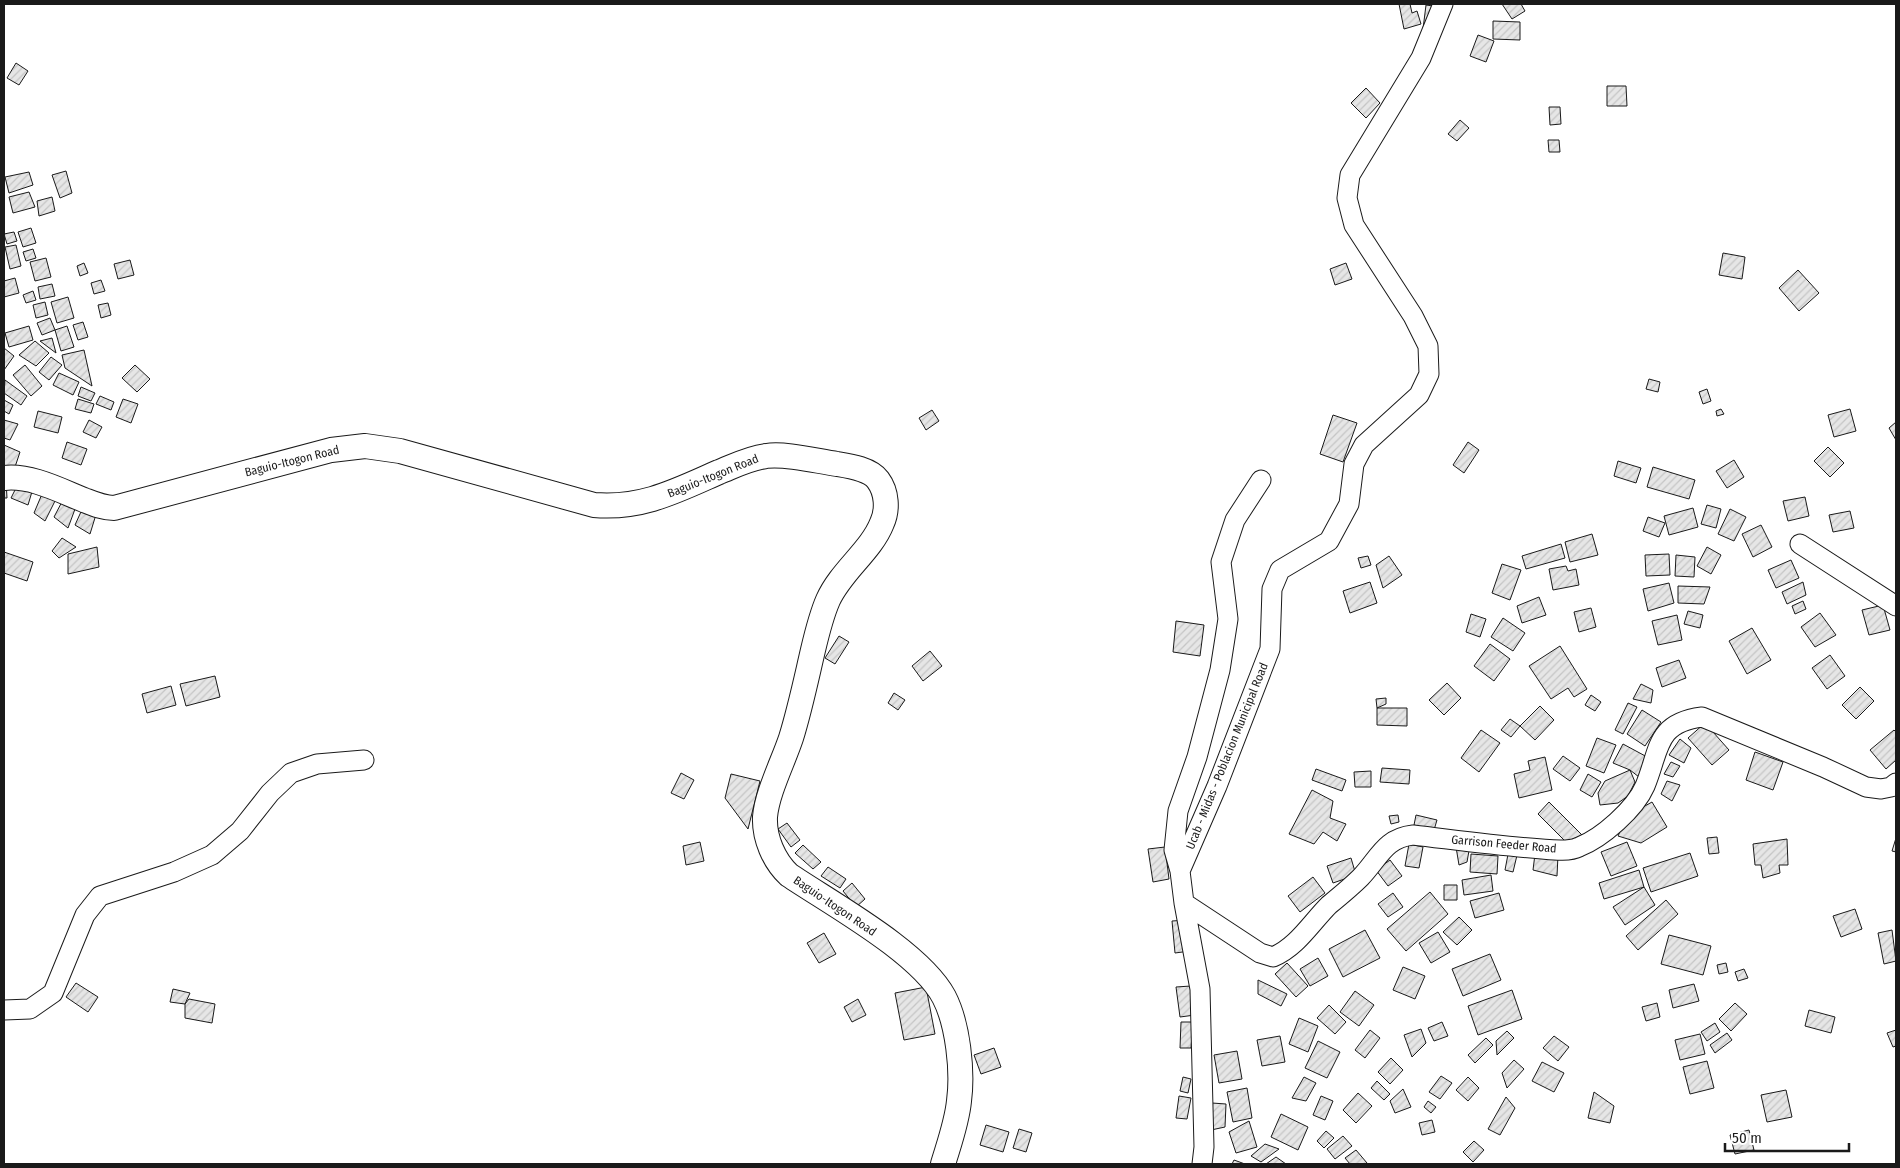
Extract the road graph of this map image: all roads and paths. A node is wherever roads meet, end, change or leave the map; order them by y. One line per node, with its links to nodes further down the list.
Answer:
1 (1443, 4): 8 (street, Ucab - Midas - Poblacion Municipal Road)
2 (4, 478): 11 (main road, Baguio-Itogon Road)
3 (1261, 480): 8 (street)
4 (1800, 544): 5 (street)
5 (1896, 606)
6 (364, 760): 10 (street)
7 (1896, 783): 9 (street, Garrison Feeder Road)
8 (1180, 871): 9 (street)
9 (1184, 903): 12 (street)
10 (4, 1010)
11 (943, 1164)
12 (1202, 1164)

